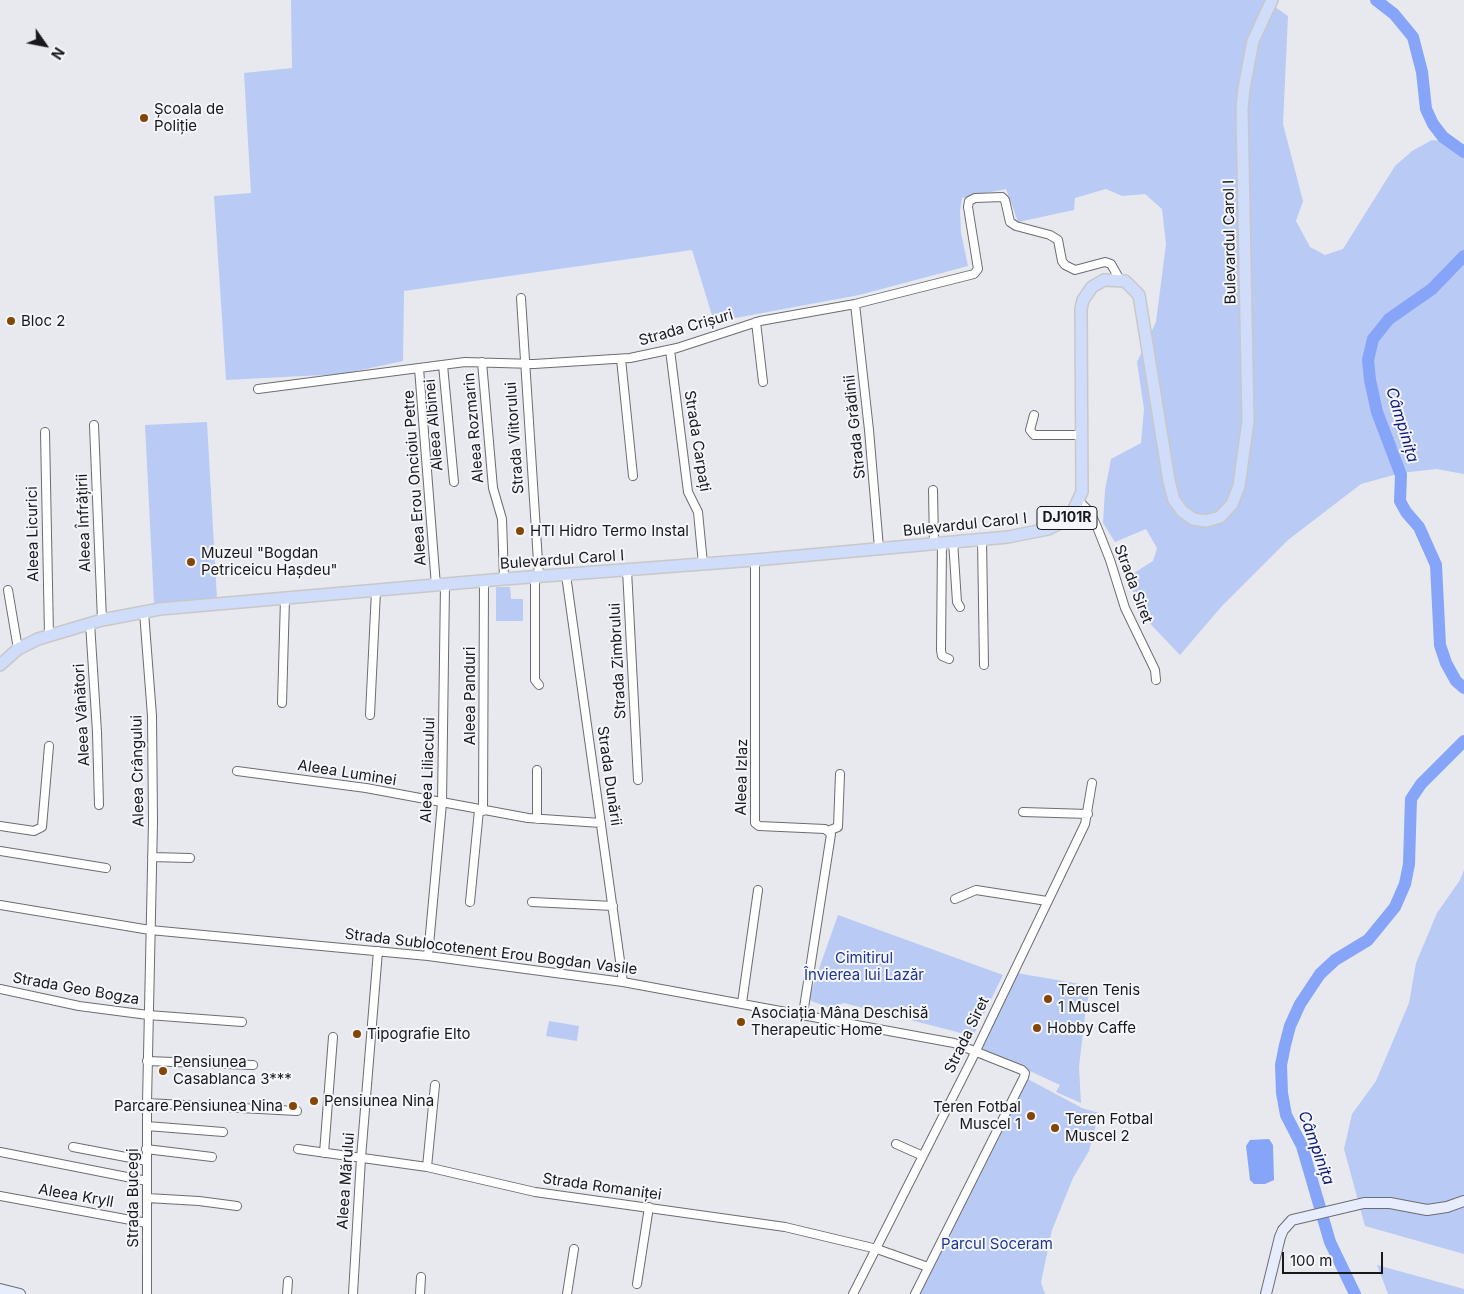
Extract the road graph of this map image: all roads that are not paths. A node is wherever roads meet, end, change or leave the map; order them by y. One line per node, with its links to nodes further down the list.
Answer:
1 (1272, 0): 2 (main road, Bulevardul Carol I)
2 (1120, 280): 4 (street, Strada Crișuri); 17 (main road, Bulevardul Carol I / DJ101R)
3 (521, 298): 9 (street, Strada Viitorului)
4 (855, 304): 5 (street, Strada Crișuri); 24 (street, Strada Grădinii)
5 (756, 322): 6 (street, Strada Crișuri); 12 (street)
6 (670, 350): 7 (street, Strada Crișuri); 26 (street, Strada Carpați)
7 (621, 359): 9 (street, Strada Crișuri); 18 (street)
8 (482, 362): 9 (street, Strada Crișuri); 10 (street, Strada Crișuri); 30 (street, Aleea Rozmarin)
9 (524, 364): 29 (street, Strada Viitorului)
10 (443, 365): 11 (street, Strada Crișuri); 19 (street, Aleea Albinei)
11 (419, 368): 13 (street, Strada Crișuri); 32 (street, Aleea Erou Oncioiu Petre)
12 (763, 382)
13 (258, 389)
14 (1034, 415): 17 (street)
15 (94, 425): 38 (street, Aleea Înfrățirii)
16 (45, 432): 40 (street, Aleea Licurici)
17 (1083, 435): 21 (main road, Bulevardul Carol I / DJ101R)
18 (633, 476)
19 (454, 482)
20 (933, 490): 23 (street)
21 (1079, 500): 22 (main road, Bulevardul Carol I / DJ101R); 45 (street, Strada Siret)
22 (982, 539): 23 (main road, Bulevardul Carol I / DJ101R); 44 (street)
23 (943, 542): 24 (main road, Bulevardul Carol I / DJ101R); 36 (street); 43 (street)
24 (879, 548): 25 (main road, Bulevardul Carol I / DJ101R)
25 (755, 560): 26 (main road, Bulevardul Carol I / DJ101R); 63 (street, Aleea Izlaz)
26 (703, 564): 27 (main road, Bulevardul Carol I / DJ101R)
27 (627, 570): 28 (main road, Bulevardul Carol I / DJ101R); 53 (street, Strada Zimbrului)
28 (566, 575): 29 (main road, Bulevardul Carol I / DJ101R); 61 (street, Strada Dunării)
29 (537, 577): 30 (main road, Bulevardul Carol I / DJ101R); 46 (street, Strada Viitorului)
30 (504, 579): 31 (main road, Bulevardul Carol I / DJ101R)
31 (484, 581): 32 (main road, Bulevardul Carol I / DJ101R); 57 (street, Aleea Panduri)
32 (440, 585): 34 (main road, Bulevardul Carol I / DJ101R); 55 (street, Aleea Liliacului)
33 (8, 590): 41 (street)
34 (376, 591): 35 (main road, Bulevardul Carol I / DJ101R); 48 (street)
35 (285, 599): 37 (main road, Bulevardul Carol I / DJ101R); 47 (street)
36 (960, 608)
37 (144, 612): 38 (main road, Bulevardul Carol I / DJ101R); 65 (street, Aleea Crângului)
38 (102, 620): 39 (main road, Bulevardul Carol I / DJ101R)
39 (90, 623): 40 (main road, Bulevardul Carol I / DJ101R); 56 (street, Aleea Vânători)
40 (49, 635): 41 (main road, Bulevardul Carol I / DJ101R)
41 (18, 649): 42 (main road, Bulevardul Carol I / DJ101R)
42 (2, 659)
43 (948, 659)
44 (984, 665)
45 (1156, 680)
46 (539, 685)
47 (282, 703)
48 (370, 714)
49 (49, 746): 62 (street)
50 (537, 770): 60 (street)
51 (237, 771): 55 (street, Aleea Luminei)
52 (840, 774): 63 (street)
53 (638, 780)
54 (1092, 783): 59 (street, Strada Siret)
55 (442, 803): 57 (street, Aleea Luminei); 77 (street, Aleea Liliacului)
56 (99, 805)
57 (481, 810): 60 (street, Aleea Luminei); 71 (street, Aleea Panduri)
58 (1023, 812): 59 (street)
59 (1088, 814): 70 (street, Strada Siret)
60 (537, 819): 61 (street, Aleea Luminei)
61 (601, 823): 74 (street, Strada Dunării)
62 (0, 826)
63 (828, 831): 81 (street)
64 (0, 851): 67 (street)
65 (152, 857): 66 (street); 75 (street, Aleea Crângului)
66 (190, 858)
67 (106, 868)
68 (758, 890): 80 (street)
69 (955, 900): 70 (street)
70 (1046, 901): 85 (street, Strada Siret)
71 (470, 902)
72 (532, 902): 74 (street)
73 (0, 905): 75 (street, Strada Sublocotenent Erou Bogdan Vasile)
74 (613, 906): 78 (street, Strada Dunării)
75 (150, 930): 76 (street, Strada Sublocotenent Erou Bogdan Vasile); 82 (street, Strada Bucegi)
76 (378, 951): 77 (street, Strada Sublocotenent Erou Bogdan Vasile); 101 (street, Aleea Mărului)
77 (428, 956): 78 (street, Strada Sublocotenent Erou Bogdan Vasile)
78 (624, 982): 80 (street, Strada Sublocotenent Erou Bogdan Vasile)
79 (0, 989): 82 (street, Strada Geo Bogza)
80 (742, 1003): 81 (street, Strada Sublocotenent Erou Bogdan Vasile)
81 (803, 1014): 85 (street, Strada Sublocotenent Erou Bogdan Vasile)
82 (148, 1015): 83 (street, Strada Geo Bogza); 86 (street, Strada Bucegi)
83 (242, 1022)
84 (332, 1038): 98 (street)
85 (975, 1050): 99 (street, Strada Siret); 113 (street, Strada Sublocotenent Erou Bogdan Vasile)
86 (147, 1061): 87 (street); 89 (street, Strada Bucegi)
87 (253, 1065)
88 (435, 1086): 103 (street)
89 (147, 1103): 90 (street); 91 (street, Strada Bucegi)
90 (297, 1111)
91 (146, 1126): 92 (street); 95 (street, Strada Bucegi)
92 (223, 1132)
93 (896, 1144): 99 (street)
94 (73, 1147): 102 (street)
95 (146, 1149): 100 (street); 102 (street, Strada Bucegi)
96 (298, 1149): 98 (street, Strada Romaniței)
97 (0, 1152): 104 (street)
98 (324, 1153): 101 (street, Strada Romaniței)
99 (923, 1156): 112 (street, Strada Siret)
100 (212, 1157)
101 (361, 1158): 103 (street, Strada Romaniței); 121 (street, Aleea Mărului)
102 (147, 1161): 104 (street, Strada Bucegi)
103 (427, 1167): 109 (street, Strada Romaniței)
104 (147, 1181): 106 (street, Strada Bucegi)
105 (0, 1196): 110 (street, Aleea Kryll)
106 (147, 1198): 108 (street); 110 (street, Strada Bucegi)
107 (1464, 1201): 126 (street)
108 (237, 1206)
109 (649, 1207): 112 (street, Strada Romaniței); 116 (street)
110 (147, 1223): 119 (street, Strada Bucegi)
111 (574, 1249): 123 (street)
112 (876, 1249): 113 (street, Strada Romaniței); 124 (street, Strada Siret)
113 (928, 1267): 125 (street)
114 (421, 1278): 122 (street)
115 (288, 1281): 120 (street)
116 (637, 1284)
117 (0, 1289): 118 (street)
118 (20, 1294)
119 (147, 1294)
120 (287, 1294)
121 (353, 1294)
122 (420, 1294)
123 (567, 1294)
124 (854, 1294)
125 (915, 1294)
126 (1266, 1294)

